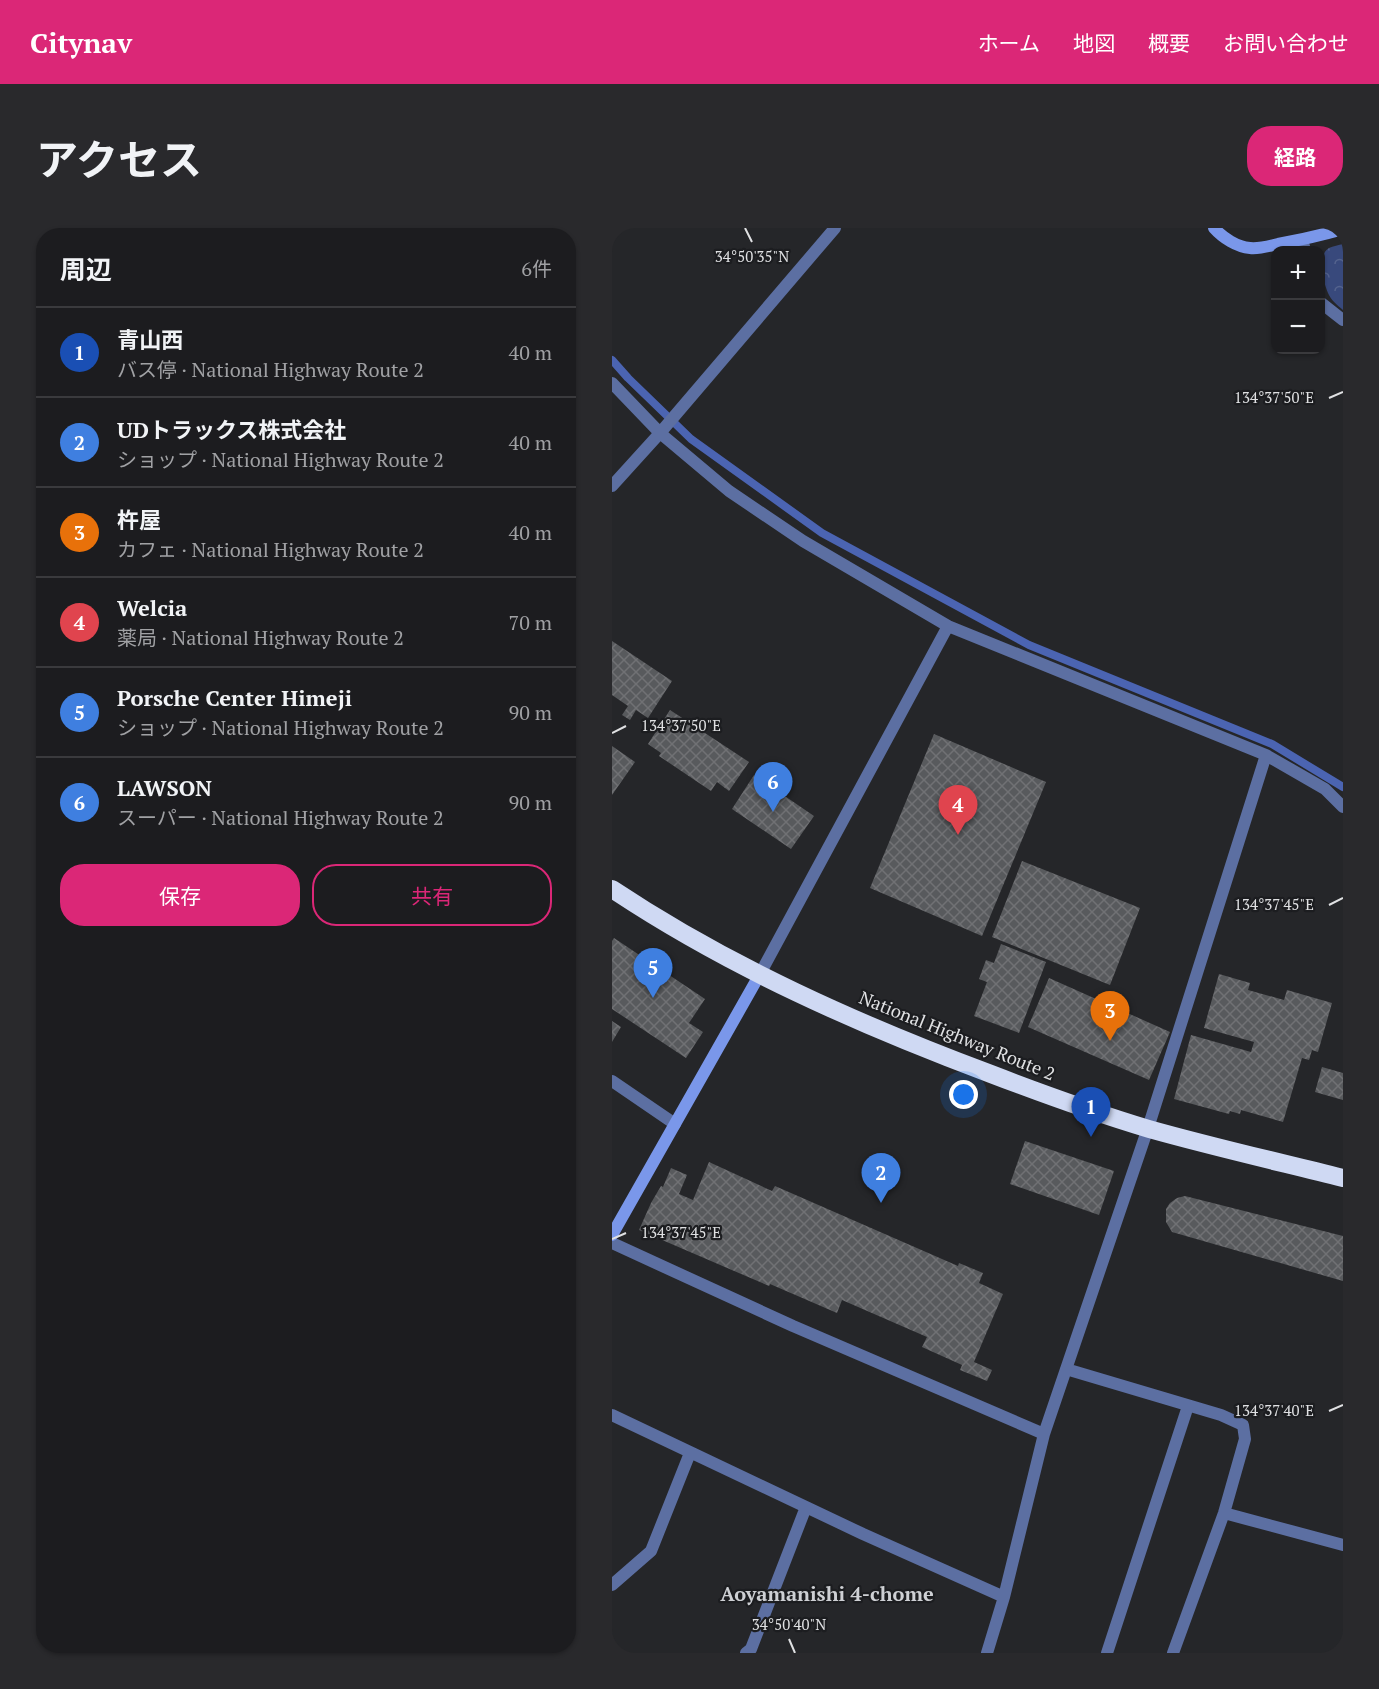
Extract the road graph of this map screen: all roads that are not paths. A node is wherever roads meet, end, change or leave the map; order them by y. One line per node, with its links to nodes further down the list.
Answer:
1 (835, 228): 8 (street)
2 (1214, 228): 4 (street)
3 (1343, 229): 4 (street)
4 (1303, 245)
5 (1325, 306): 6 (street)
6 (1343, 320)
7 (612, 383): 8 (street)
8 (660, 433): 9 (street); 10 (street)
9 (612, 486)
10 (948, 626): 11 (street); 14 (street)
11 (1266, 755): 12 (street); 17 (street)
12 (1343, 807)
13 (612, 889): 14 (highway, National Highway Route 2)
14 (760, 974): 16 (street); 17 (highway, National Highway Route 2)
15 (612, 1081): 16 (street)
16 (675, 1124): 19 (street)
17 (1148, 1128): 18 (highway, National Highway Route 2); 21 (street)
18 (1343, 1178)
19 (612, 1235)
20 (612, 1243): 24 (street)
21 (1066, 1369): 22 (street); 24 (street)
22 (1188, 1406): 27 (street); 33 (street)
23 (612, 1415): 25 (street)
24 (1044, 1434): 30 (street)
25 (690, 1453): 26 (street); 29 (street)
26 (806, 1508): 30 (street); 31 (street)
27 (1224, 1513): 28 (street); 34 (street)
28 (1343, 1545)
29 (612, 1585)
30 (1004, 1597): 32 (street)
31 (746, 1653)
32 (987, 1653)
33 (1107, 1653)
34 (1173, 1653)

